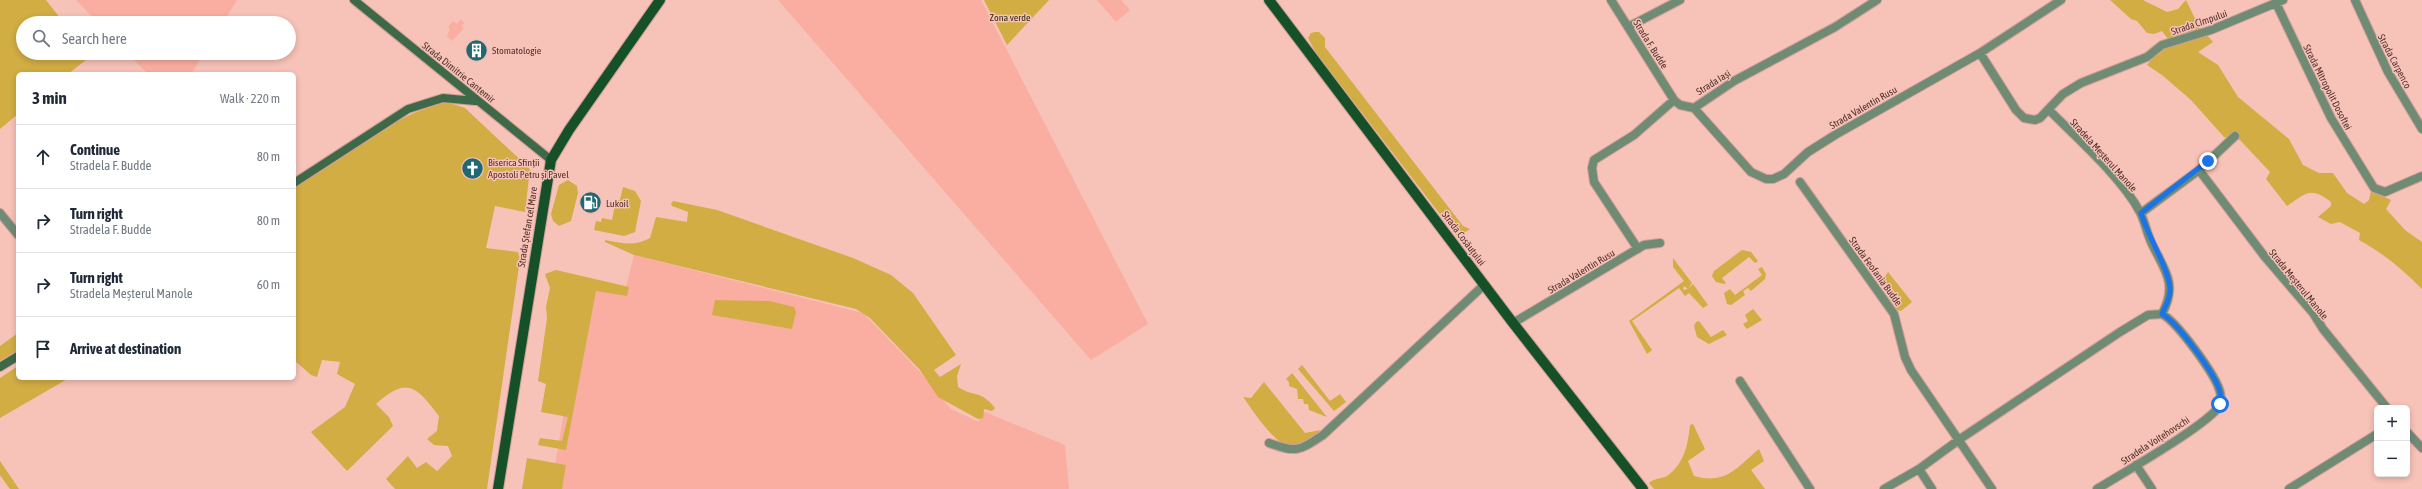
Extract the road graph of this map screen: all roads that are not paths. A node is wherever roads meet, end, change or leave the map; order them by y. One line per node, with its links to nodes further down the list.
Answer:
1 (354, 0): 13 (street, Strada Dimitrie Cantemir)
2 (660, 0): 18 (main road, Strada Ștefan cel Mare)
3 (1269, 0): 28 (main road, Strada Cosăuțului)
4 (1611, 0): 10 (street, Strada F. Budde)
5 (1680, 0): 10 (street)
6 (1877, 0): 14 (street, Strada Iași)
7 (2062, 0): 11 (street, Strada Valentin Rusu)
8 (2355, 0): 16 (street, Strada Carpenco)
9 (2279, 2): 15 (street, Strada Cîmpului); 20 (street, Strada Mitropolit Dosoftei)
10 (1628, 28): 12 (street, Strada F. Budde)
11 (1980, 53): 14 (street, Strada Valentin Rusu); 15 (street, Strada Cîmpului)
12 (1674, 100): 14 (street, Strada Iași); 27 (street)
13 (476, 101): 18 (street, Strada Dimitrie Cantemir); 21 (street)
14 (1694, 108)
15 (2049, 110): 24 (street, Stradela Meșterul Manole)
16 (2422, 129)
17 (2235, 136): 19 (street)
18 (551, 160): 42 (main road, Strada Ștefan cel Mare)
19 (2199, 170): 24 (street); 34 (street, Strada Meșterul Manole)
20 (2422, 176)
21 (296, 181)
22 (1800, 182): 37 (street, Strada Feofania Budde)
23 (0, 213): 25 (street)
24 (2141, 213): 29 (street)
25 (16, 232)
26 (1660, 243): 27 (street, Strada Valentin Rusu)
27 (1638, 249): 30 (street, Strada Valentin Rusu)
28 (1484, 285): 30 (main road, Strada Cosăuțului); 38 (street)
29 (2162, 314): 37 (street); 40 (street, Stradela Voițehovschi)
30 (1513, 323): 43 (main road, Strada Cosăuțului)
31 (16, 357): 32 (street)
32 (0, 367)
33 (1740, 381): 44 (street)
34 (2385, 405)
35 (2410, 435): 39 (street)
36 (2374, 436): 50 (street)
37 (1960, 439): 41 (street); 47 (street, Strada Feofania Budde)
38 (1269, 442)
39 (2422, 448)
40 (2136, 465): 48 (street, Stradela Voițehovschi); 49 (street)
41 (1919, 469): 45 (street); 46 (street)
42 (498, 489)
43 (1643, 489)
44 (1810, 489)
45 (1884, 489)
46 (1932, 489)
47 (1992, 489)
48 (2097, 489)
49 (2152, 489)
50 (2289, 489)

